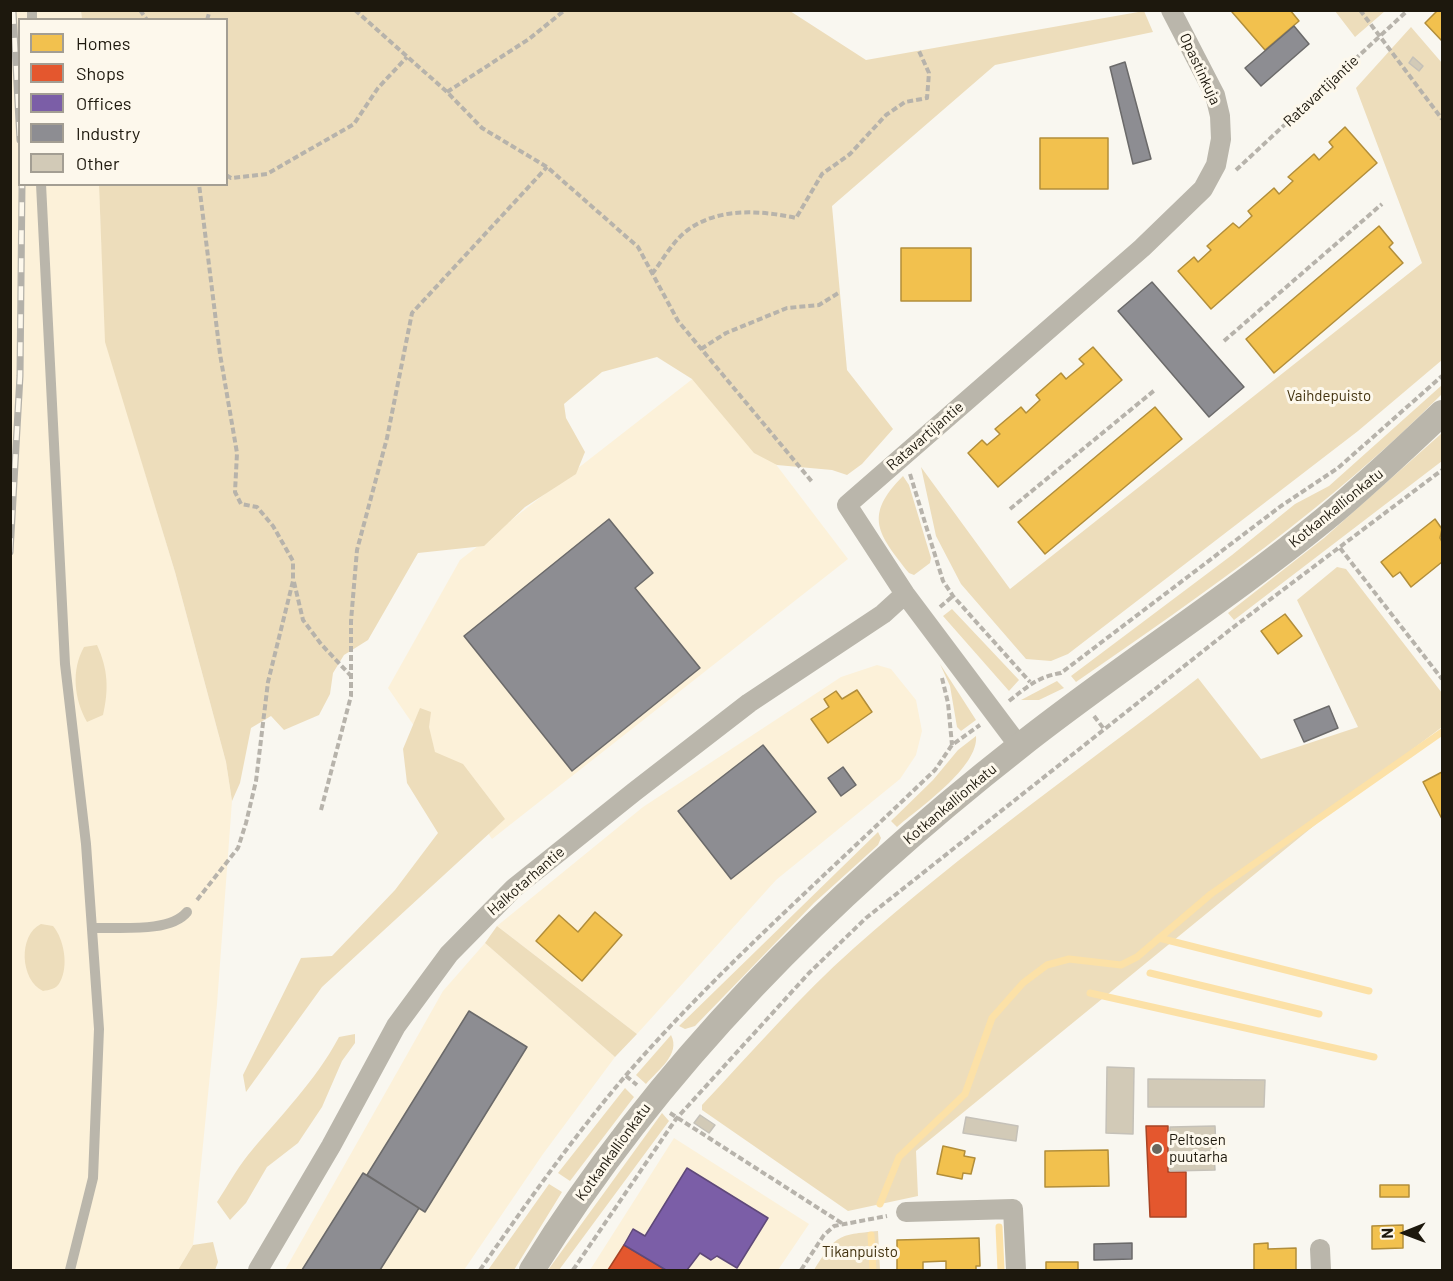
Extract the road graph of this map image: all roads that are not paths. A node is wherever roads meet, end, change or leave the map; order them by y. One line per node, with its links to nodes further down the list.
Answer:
1 (1171, 10): 2 (street, Opastinkuja)
2 (1225, 168): 5 (street, Ratavartijantie)
3 (40, 186): 8 (lane)
4 (1443, 413): 6 (street, Kotkankallionkatu)
5 (905, 594): 6 (street, Ratavartijantie); 12 (street, Halkotarhantie)
6 (1019, 746): 13 (street, Kotkankallionkatu)
7 (187, 912): 8 (lane)
8 (92, 928): 11 (lane)
9 (906, 1212): 14 (street)
10 (1320, 1249): 15 (street)
11 (70, 1270)
12 (258, 1270)
13 (532, 1270)
14 (1016, 1270)
15 (1321, 1270)

